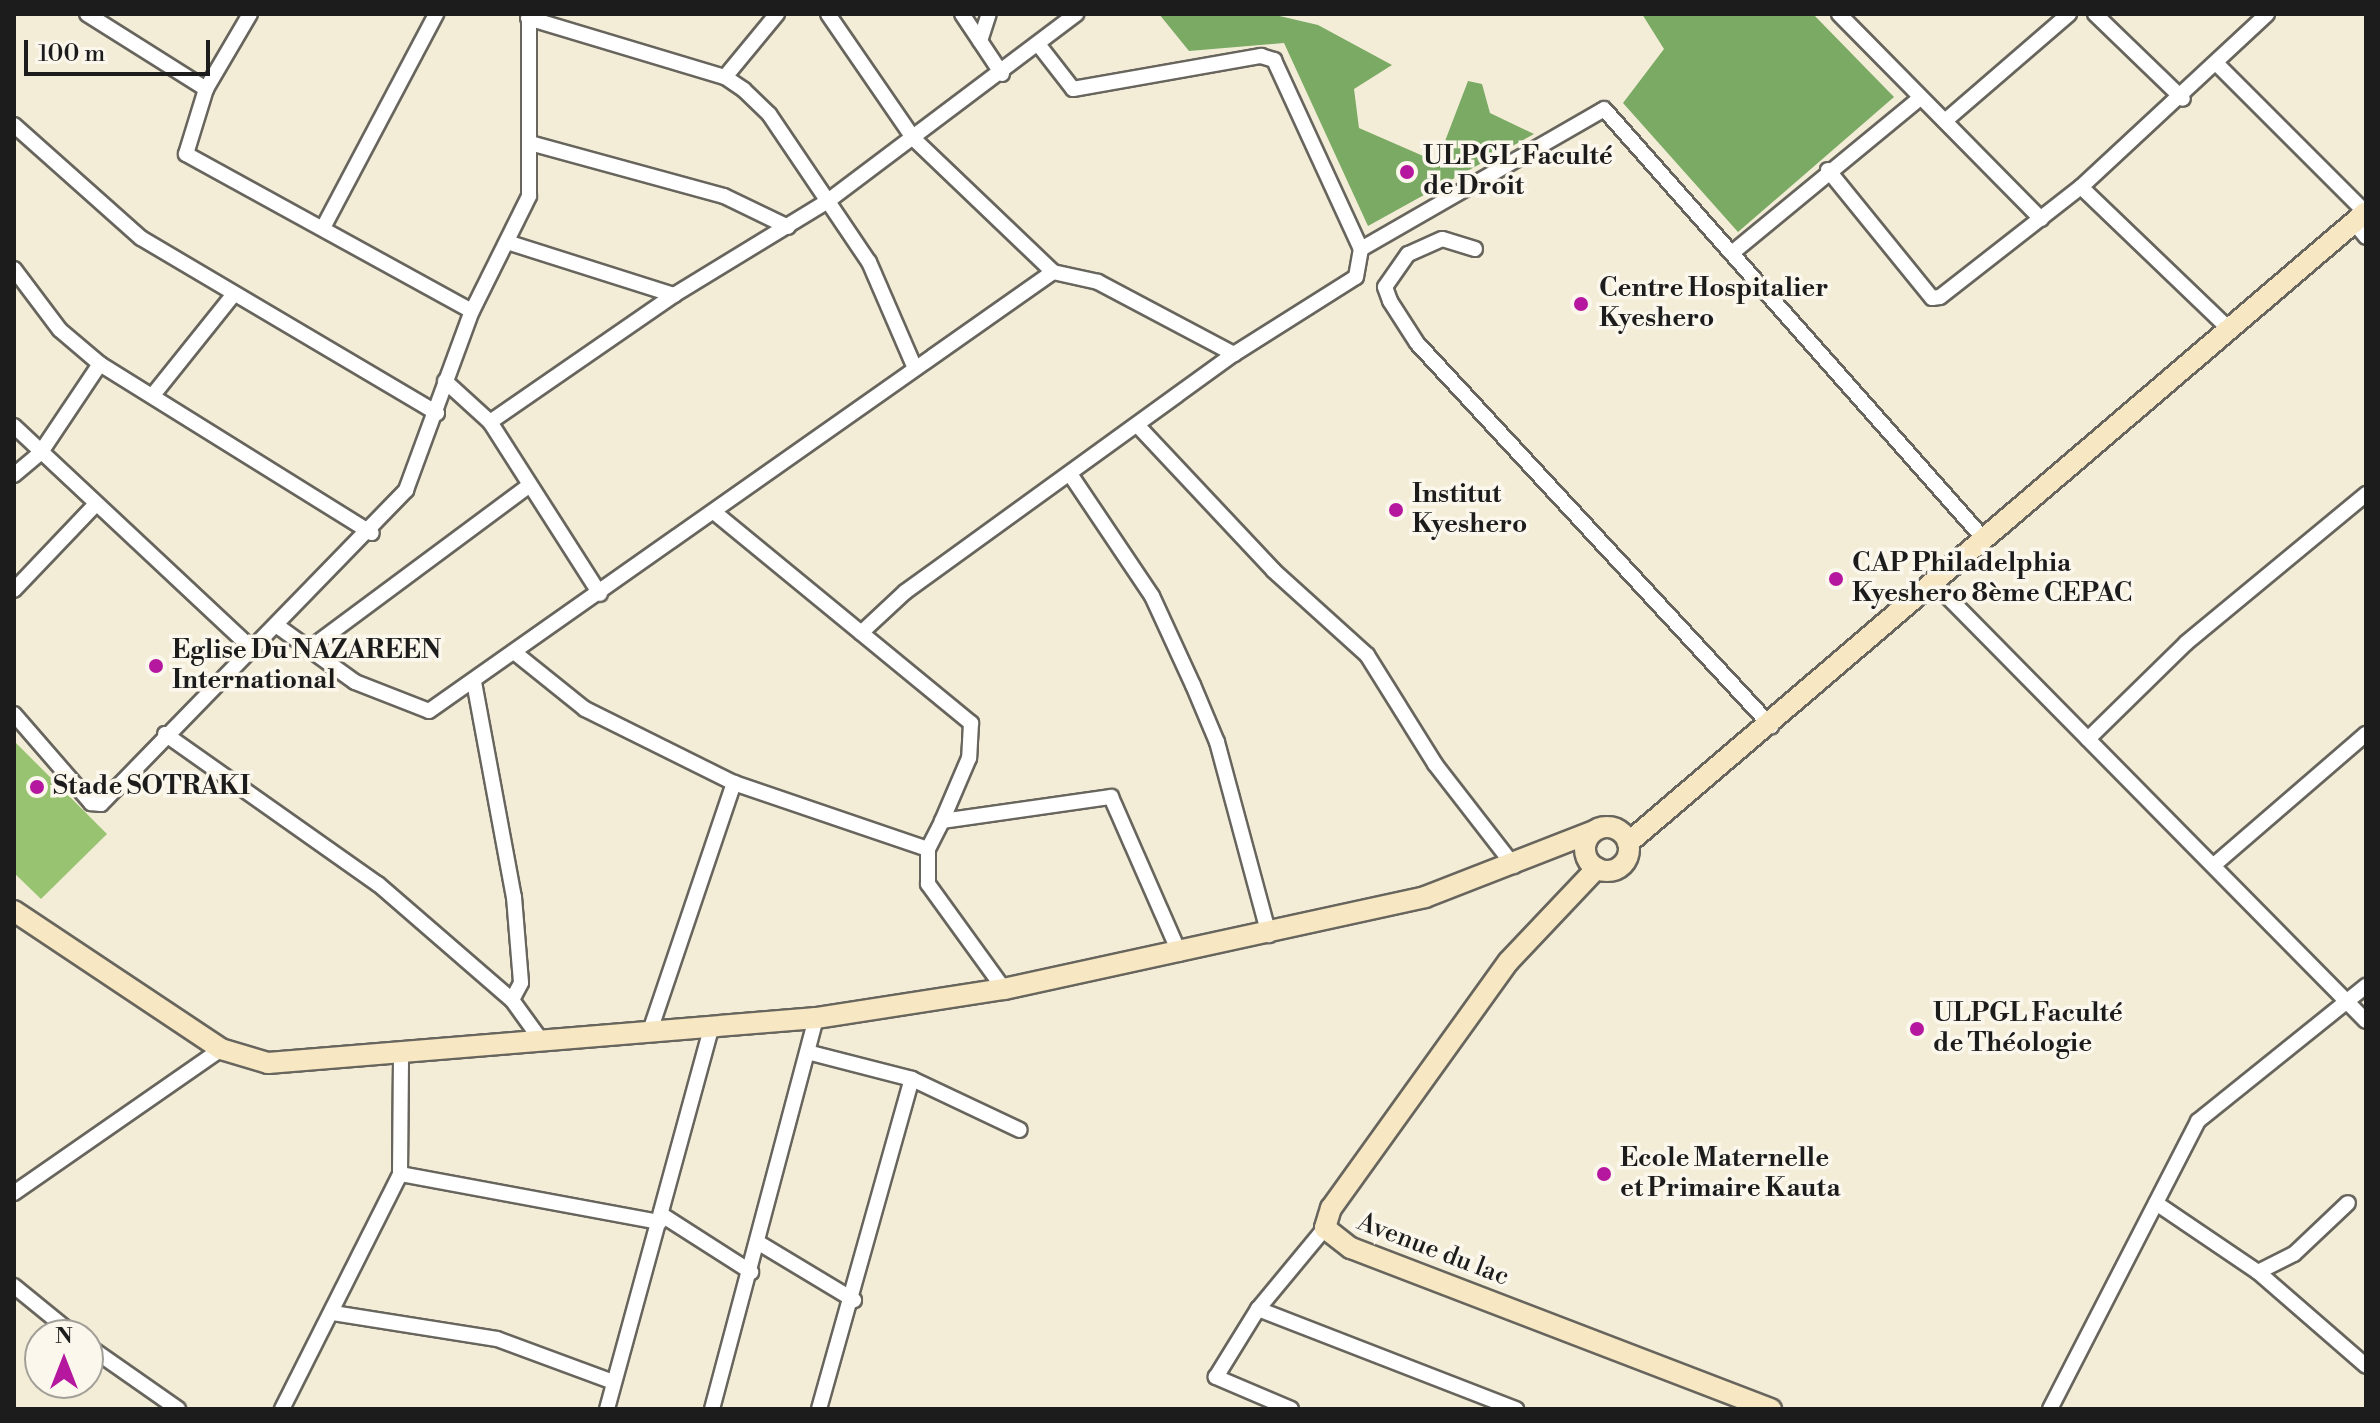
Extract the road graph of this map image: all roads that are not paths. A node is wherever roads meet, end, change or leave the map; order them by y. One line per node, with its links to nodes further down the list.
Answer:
1 (87, 14): 19 (street)
2 (250, 14): 19 (street)
3 (436, 14): 31 (street)
4 (777, 14): 18 (street)
5 (828, 14): 24 (street)
6 (962, 14): 14 (street)
7 (989, 14): 14 (street)
8 (1076, 14): 15 (street)
9 (1839, 14): 20 (street)
10 (2069, 14): 22 (street)
11 (2095, 14): 21 (street)
12 (2267, 14): 16 (street)
13 (529, 16): 18 (street); 25 (street)
14 (980, 41): 17 (street)
15 (1038, 44): 17 (street); 34 (street)
16 (2217, 64): 21 (street); 30 (street)
17 (1002, 74): 24 (street)
18 (725, 77): 28 (street)
19 (206, 89): 31 (street)
20 (1920, 98): 22 (street); 26 (street)
21 (2183, 99): 27 (street)
22 (1945, 121): 29 (street)
23 (14, 125): 39 (street)
24 (914, 139): 28 (street); 38 (street)
25 (530, 143): 32 (street); 33 (street)
26 (1828, 170): 29 (street); 36 (street)
27 (2081, 187): 29 (street); 42 (street)
28 (828, 201): 32 (street); 45 (street)
29 (2041, 219)
30 (2363, 221): 42 (main road)
31 (325, 224): 41 (street)
32 (788, 227): 40 (street)
33 (510, 243): 40 (street); 41 (street)
34 (1361, 249): 36 (street); 43 (street)
35 (1475, 249): 71 (street)
36 (1732, 253): 60 (street)
37 (14, 269): 44 (street)
38 (1053, 272): 43 (street); 45 (street)
39 (233, 295): 47 (street); 48 (street)
40 (674, 295): 49 (street)
41 (472, 311): 46 (street)
42 (2231, 331): 60 (main road)
43 (1234, 354): 51 (street)
44 (100, 364): 47 (street); 52 (street)
45 (914, 366): 58 (street)
46 (445, 381): 48 (street); 49 (street)
47 (153, 395): 59 (street)
48 (437, 413): 59 (street)
49 (490, 422): 55 (street)
50 (14, 426): 52 (street)
51 (1139, 427): 53 (street); 81 (street)
52 (41, 452): 54 (street); 57 (street)
53 (1070, 474): 65 (street); 84 (street)
54 (14, 475)
55 (527, 487): 63 (street); 67 (street)
56 (2366, 494): 74 (street)
57 (96, 504): 62 (street); 66 (street)
58 (714, 512): 63 (street); 65 (street)
59 (372, 533): 64 (street)
60 (1984, 539): 61 (main road)
61 (1936, 585): 71 (main road); 74 (street)
62 (14, 590)
63 (600, 594): 68 (street)
64 (276, 625): 66 (street); 67 (street)
65 (861, 633): 76 (street)
66 (251, 648): 72 (street)
67 (309, 649): 69 (street)
68 (514, 652): 69 (street); 75 (street)
69 (474, 682): 88 (street)
70 (14, 714): 72 (street)
71 (1771, 726): 78 (main road)
72 (165, 734): 88 (street)
73 (2366, 734): 80 (street)
74 (2088, 739): 80 (street)
75 (734, 783): 79 (street); 93 (street)
76 (942, 821): 79 (street); 85 (street)
77 (1592, 832): 78 (main road); 81 (main road); 82 (main road)
78 (1628, 843): 82 (main road)
79 (928, 849): 87 (street)
80 (2214, 865): 89 (street)
81 (1514, 866): 84 (main road)
82 (1597, 868): 105 (main road, Avenue du lac)
83 (14, 911): 95 (main road)
84 (1269, 935): 85 (main road)
85 (1180, 954): 87 (main road)
86 (2366, 986): 89 (street)
87 (1004, 989): 90 (main road)
88 (512, 1000): 94 (street)
89 (2347, 1001): 91 (street); 102 (street)
90 (816, 1018): 92 (main road); 97 (street)
91 (2366, 1021)
92 (712, 1024): 93 (main road); 104 (street)
93 (651, 1028): 94 (main road)
94 (538, 1036): 96 (main road)
95 (221, 1049): 96 (main road); 101 (street)
96 (401, 1051): 100 (street)
97 (811, 1053): 98 (street); 106 (street)
98 (912, 1079): 99 (street); 110 (street)
99 (1020, 1130)
100 (400, 1174): 104 (street); 112 (street)
101 (14, 1193)
102 (2156, 1203): 108 (street); 125 (street)
103 (2348, 1203): 108 (street)
104 (661, 1219): 107 (street); 116 (street)
105 (1325, 1228): 111 (street); 124 (main road, Avenue du lac)
106 (759, 1243): 107 (street); 110 (street)
107 (751, 1272): 120 (street)
108 (2258, 1272): 115 (street)
109 (14, 1286): 113 (street)
110 (854, 1300): 121 (street)
111 (1258, 1309): 122 (street); 123 (street)
112 (333, 1313): 116 (street); 119 (street)
113 (54, 1319)
114 (104, 1357): 118 (street)
115 (2366, 1366)
116 (613, 1382): 117 (street)
117 (612, 1406)
118 (178, 1409)
119 (282, 1409)
120 (712, 1409)
121 (819, 1409)
122 (1291, 1409)
123 (1516, 1409)
124 (1771, 1409)
125 (2050, 1409)

